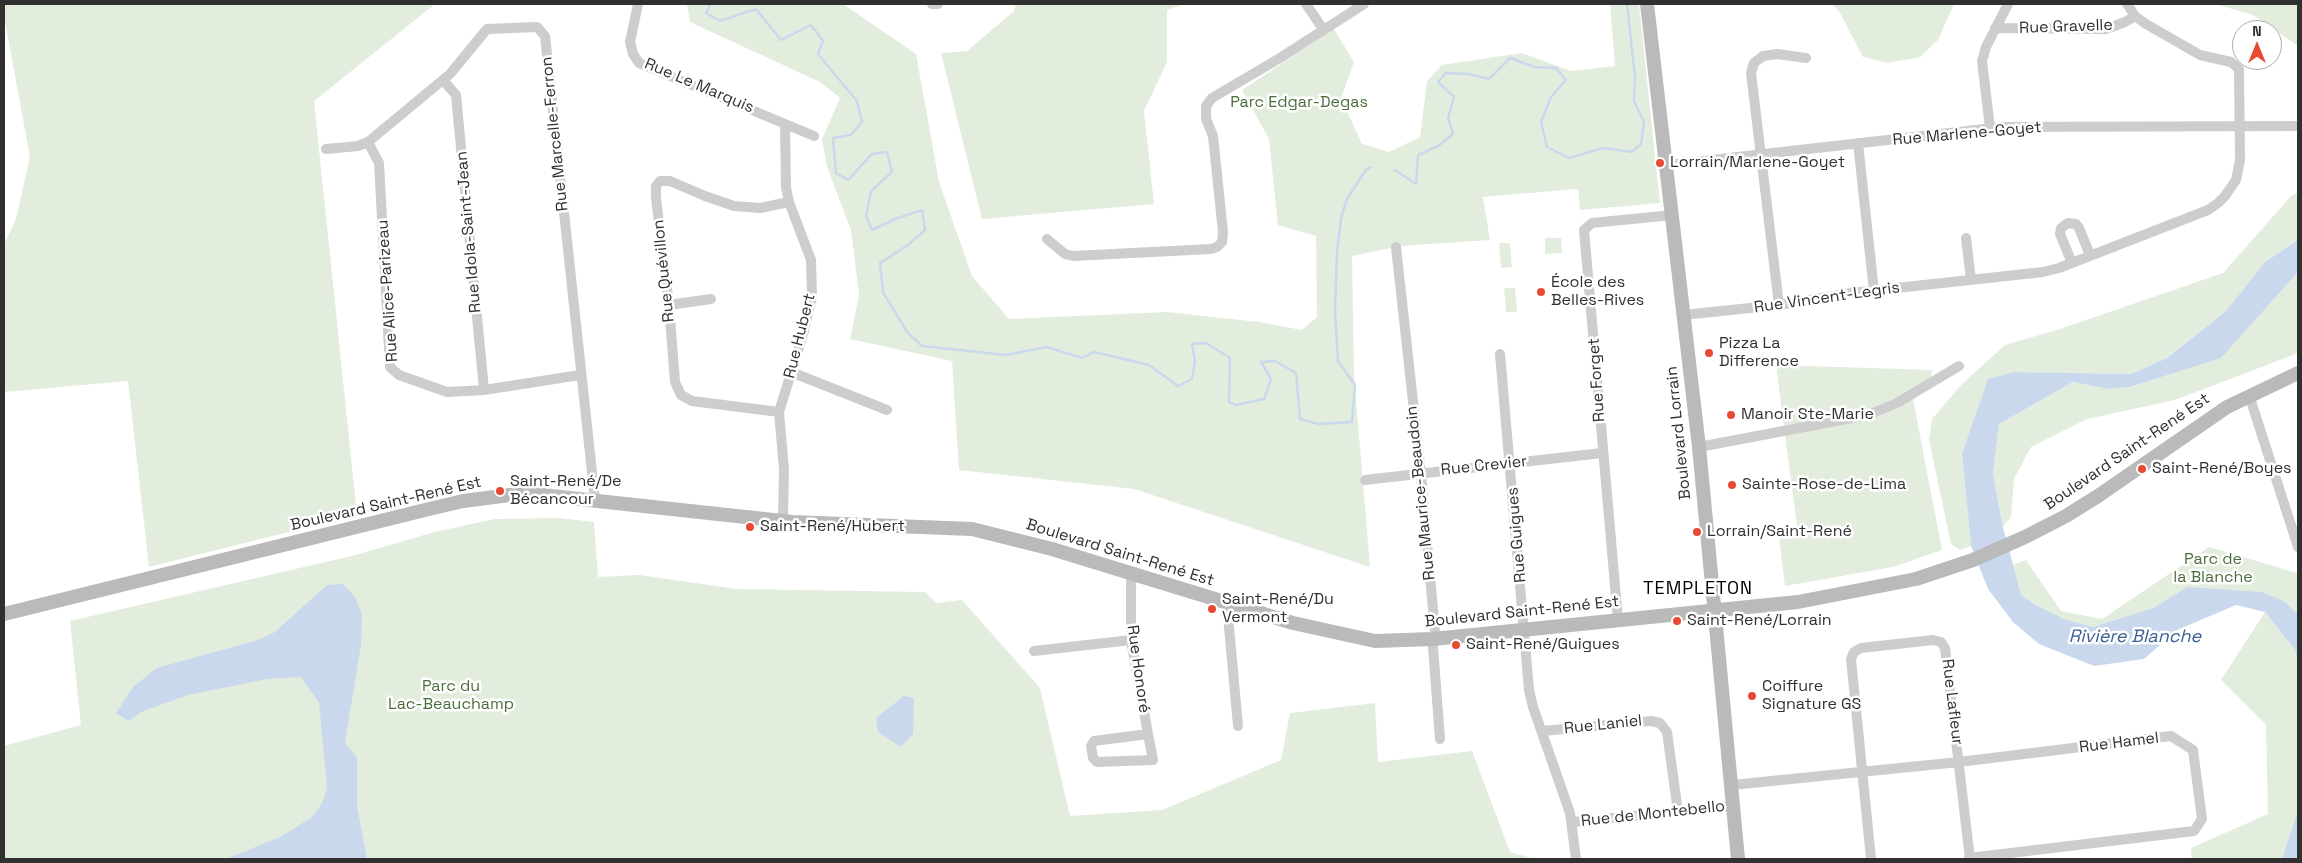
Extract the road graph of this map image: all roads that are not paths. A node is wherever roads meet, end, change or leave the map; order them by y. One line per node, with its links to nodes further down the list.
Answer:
1 (638, 4): 14 (street, Rue Le Marquis)
2 (932, 4): 3 (street)
3 (938, 4)
4 (1306, 4): 11 (street)
5 (1364, 4): 11 (street)
6 (1647, 4): 23 (street, Boulevard Lorrain)
7 (2008, 4): 10 (street)
8 (2127, 4): 9 (street)
9 (2135, 16): 10 (street, Rue Gravelle); 15 (street, Rue Vincent-Legris)
10 (1995, 28): 17 (street)
11 (1323, 29): 27 (street)
12 (1806, 58): 22 (street)
13 (443, 80): 19 (street, Rue Marcelle-Ferron); 41 (street, Rue Marcelle-Ferron); 42 (street, Rue Idola-Saint-Jean)
14 (785, 125): 18 (street, Rue Le Marquis); 24 (street, Rue Hubert)
15 (2241, 126): 16 (street, Rue Marlene-Goyet); 17 (street, Rue Marlene-Goyet); 29 (street, Rue Vincent-Legris)
16 (2298, 126)
17 (1990, 128): 20 (street, Rue Marlene-Goyet)
18 (814, 136)
19 (368, 142): 21 (street, Rue Marcelle-Ferron); 42 (street, Rue Alice-Parizeau)
20 (1858, 143): 22 (street, Rue Marlene-Goyet); 32 (street)
21 (326, 149)
22 (1762, 155): 23 (street, Rue Marlene-Goyet); 35 (street)
23 (1667, 165): 25 (street, Boulevard Lorrain)
24 (789, 202): 34 (street, Rue Quévillon); 39 (street, Rue Hubert)
25 (1672, 215): 36 (street, Boulevard Lorrain); 47 (street, Rue Forget)
26 (1966, 238): 31 (street)
27 (1046, 239)
28 (1396, 246): 49 (street, Rue Maurice-Beaudoin)
29 (2090, 256): 30 (street, Rue Vincent-Legris); 30 (street)
30 (2072, 263): 31 (street, Rue Vincent-Legris)
31 (1971, 280): 32 (street, Rue Vincent-Legris)
32 (1874, 290): 35 (street, Rue Vincent-Legris)
33 (711, 299): 34 (street)
34 (669, 305): 45 (street, Rue Quévillon)
35 (1779, 305): 36 (street, Rue Vincent-Legris)
36 (1684, 315): 46 (street, Boulevard Lorrain)
37 (1500, 354): 48 (street, Rue Guigues)
38 (1959, 366): 46 (street)
39 (791, 372): 44 (street); 45 (street, Rue Hubert)
40 (2298, 373): 43 (street, Boulevard Saint-René Est)
41 (580, 375): 42 (street, Rue Alice-Parizeau); 51 (street, Rue Marcelle-Ferron)
42 (484, 390)
43 (2250, 395): 53 (street); 56 (street, Boulevard Saint-René Est)
44 (887, 410)
45 (779, 412): 52 (street, Rue Hubert)
46 (1699, 447): 56 (street, Boulevard Lorrain)
47 (1602, 453): 48 (street, Rue Crevier); 58 (street, Rue Forget)
48 (1511, 463): 49 (street, Rue Crevier); 59 (street, Rue Guigues)
49 (1421, 474): 50 (street, Rue Crevier); 60 (street, Rue Maurice-Beaudoin)
50 (1365, 480)
51 (595, 500): 52 (street, Boulevard Saint-René Est); 57 (street, Boulevard Saint-René Est)
52 (783, 520): 54 (street, Boulevard Saint-René Est)
53 (2298, 547)
54 (1131, 574): 55 (street, Boulevard Saint-René Est); 61 (street, Rue Honoré)
55 (1227, 605): 60 (street, Boulevard Saint-René Est); 63 (street)
56 (1714, 610): 58 (street, Boulevard Saint-René Est); 69 (street, Boulevard Lorrain)
57 (4, 614)
58 (1618, 620): 59 (street, Boulevard Saint-René Est)
59 (1526, 630): 60 (street, Boulevard Saint-René Est); 64 (street, Rue Guigues)
60 (1433, 638): 66 (street, Rue Maurice-Beaudoin)
61 (1131, 640): 62 (street); 65 (street, Rue Honoré)
62 (1034, 650)
63 (1238, 726)
64 (1542, 732): 71 (street, Rue Laniel); 72 (street, Rue Guigues)
65 (1148, 734): 65 (street, Rue Honoré)
66 (1440, 739)
67 (1959, 762): 68 (street, Rue Hamel); 68 (street, Rue Lafleur); 76 (street); 76 (street, Rue Hamel)
68 (1862, 772): 69 (street, Rue Hamel); 75 (street)
69 (1732, 785): 70 (street, Boulevard Lorrain)
70 (1734, 806): 71 (street, Rue de Montebello); 74 (street, Boulevard Lorrain)
71 (1678, 812): 72 (street, Rue de Montebello)
72 (1573, 822): 73 (street, Rue Guigues)
73 (1576, 859)
74 (1738, 859)
75 (1872, 859)
76 (1970, 859)

